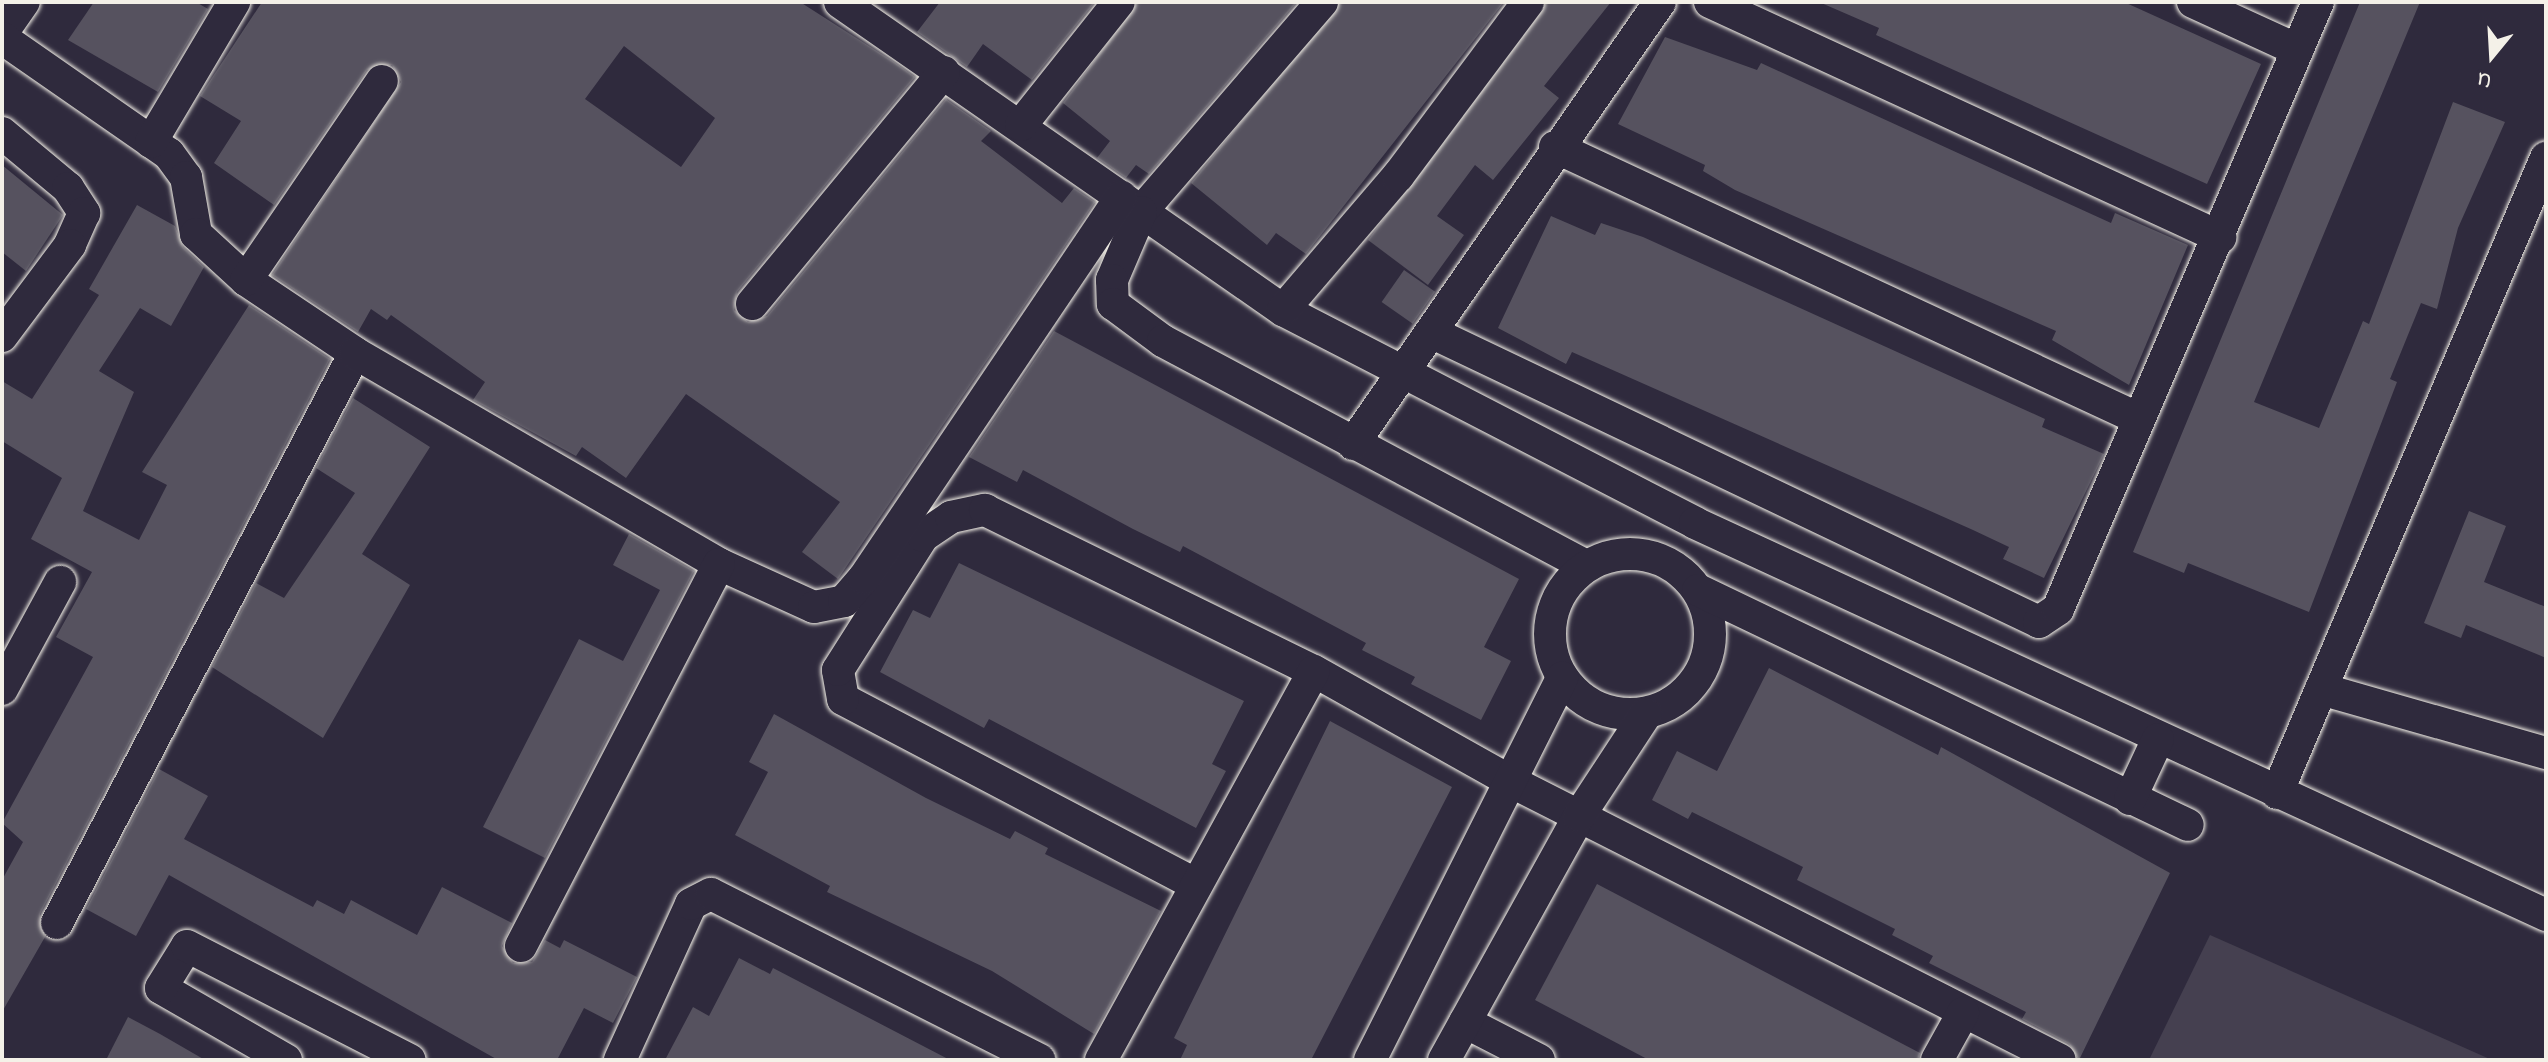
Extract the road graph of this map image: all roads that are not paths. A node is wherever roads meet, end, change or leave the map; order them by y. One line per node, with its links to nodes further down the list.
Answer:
1 (24, 2): 11 (street)
2 (234, 2): 17 (street)
3 (840, 2): 13 (street)
4 (1119, 2): 15 (street)
5 (1322, 2): 20 (street)
6 (1528, 2): 24 (street)
7 (1660, 2): 18 (street)
8 (1710, 2): 21 (street)
9 (2193, 2): 12 (street)
10 (2318, 2): 12 (street)
11 (2, 36): 17 (street)
12 (2298, 50): 21 (street)
13 (944, 72): 15 (street); 23 (street)
14 (382, 81): 22 (street)
15 (1021, 125): 20 (street)
16 (2, 133): 26 (street)
17 (151, 142): 22 (street)
18 (1555, 147): 25 (street); 29 (street)
19 (2546, 158): 40 (street)
20 (1131, 205): 24 (street); 30 (street); 32 (street)
21 (2220, 237): 29 (street)
22 (246, 280): 27 (street)
23 (752, 304)
24 (1283, 310): 28 (street)
25 (1435, 334): 28 (street); 29 (street)
26 (2, 336)
27 (355, 353): 32 (street); 51 (street)
28 (1402, 373): 30 (street); 31 (street)
29 (2139, 419)
30 (1353, 444): 34 (street)
31 (1695, 523): 33 (street); 42 (street)
32 (719, 564): 52 (street)
33 (1670, 564): 34 (street); 36 (street)
34 (1586, 566): 38 (street)
35 (60, 582): 39 (street)
36 (1698, 590): 41 (street); 46 (street)
37 (1314, 671): 44 (street); 49 (street); 49 (street)
38 (1562, 678): 41 (street); 44 (street)
39 (2, 689)
40 (2321, 689): 43 (street); 45 (street)
41 (1646, 714): 47 (street)
42 (2158, 739): 45 (street); 46 (street)
43 (2546, 753)
44 (1512, 782): 47 (street); 60 (street)
45 (2277, 793): 50 (street)
46 (2130, 799): 48 (street)
47 (1579, 816): 53 (street); 54 (street)
48 (2188, 825)
49 (1193, 883): 59 (street)
50 (2546, 915)
51 (57, 923)
52 (521, 946)
53 (1963, 1013): 63 (street); 64 (street)
54 (1465, 1022): 61 (street); 62 (street)
55 (286, 1060): 56 (street)
56 (410, 1060)
57 (620, 1060): 58 (street)
58 (1039, 1060)
59 (1101, 1060)
60 (1370, 1060)
61 (1444, 1060)
62 (1539, 1060)
63 (1937, 1060)
64 (2060, 1060)

